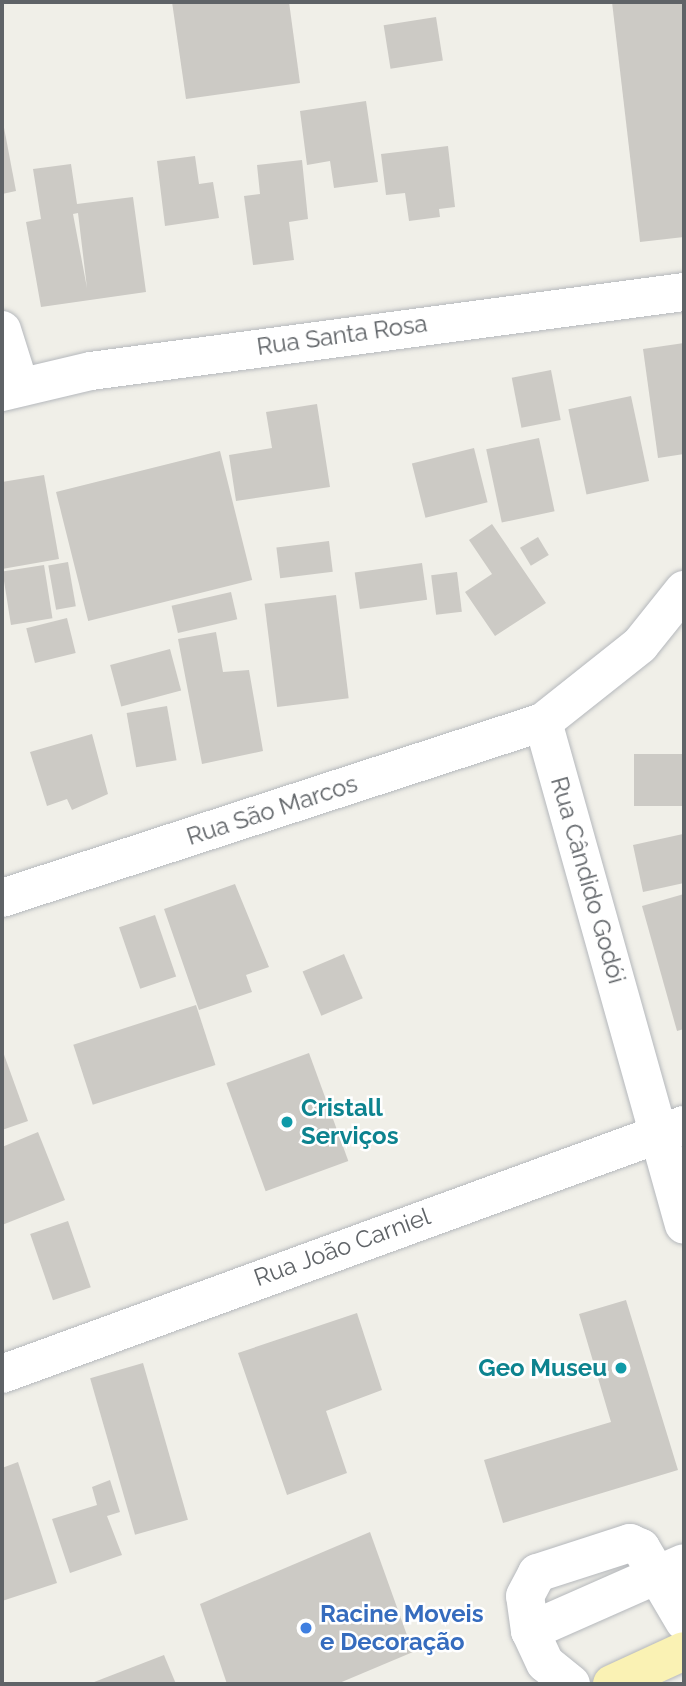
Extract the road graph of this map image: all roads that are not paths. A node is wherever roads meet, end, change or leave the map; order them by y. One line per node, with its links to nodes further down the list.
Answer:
1 (684, 292): 3 (street, Rua Santa Rosa)
2 (2, 330): 3 (street)
3 (11, 390)
4 (684, 590): 5 (street)
5 (543, 722): 6 (street, Rua São Marcos); 7 (street, Rua Cândido Godói)
6 (2, 898)
7 (671, 1129): 8 (street, Rua Cândido Godói); 9 (street, Rua João Carniel)
8 (684, 1225)
9 (2, 1374)
10 (672, 1570): 11 (street); 12 (street); 12 (street)
11 (684, 1621)
12 (530, 1631): 14 (street)
13 (684, 1651): 15 (main road)
14 (570, 1684)
15 (612, 1684)

